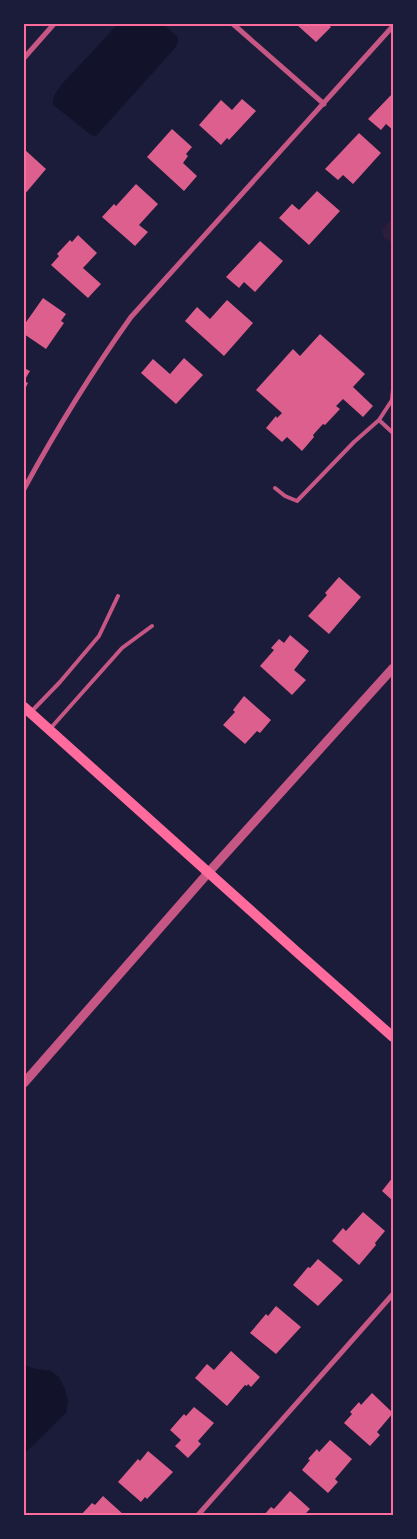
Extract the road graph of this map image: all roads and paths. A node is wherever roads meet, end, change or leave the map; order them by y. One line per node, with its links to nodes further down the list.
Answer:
1 (54, 24): 4 (street)
2 (233, 24): 5 (street)
3 (393, 26): 5 (street)
4 (24, 58)
5 (324, 104): 10 (street)
6 (393, 389): 7 (lane)
7 (379, 420): 8 (lane); 9 (lane)
8 (393, 433)
9 (275, 488)
10 (24, 490)
11 (118, 596): 14 (lane)
12 (152, 626): 15 (lane)
13 (393, 668): 16 (street)
14 (27, 710): 15 (main road)
15 (49, 730): 16 (main road)
16 (208, 873): 17 (main road); 18 (street)
17 (393, 1036)
18 (24, 1083)
19 (393, 1294): 20 (street)
20 (198, 1515)

